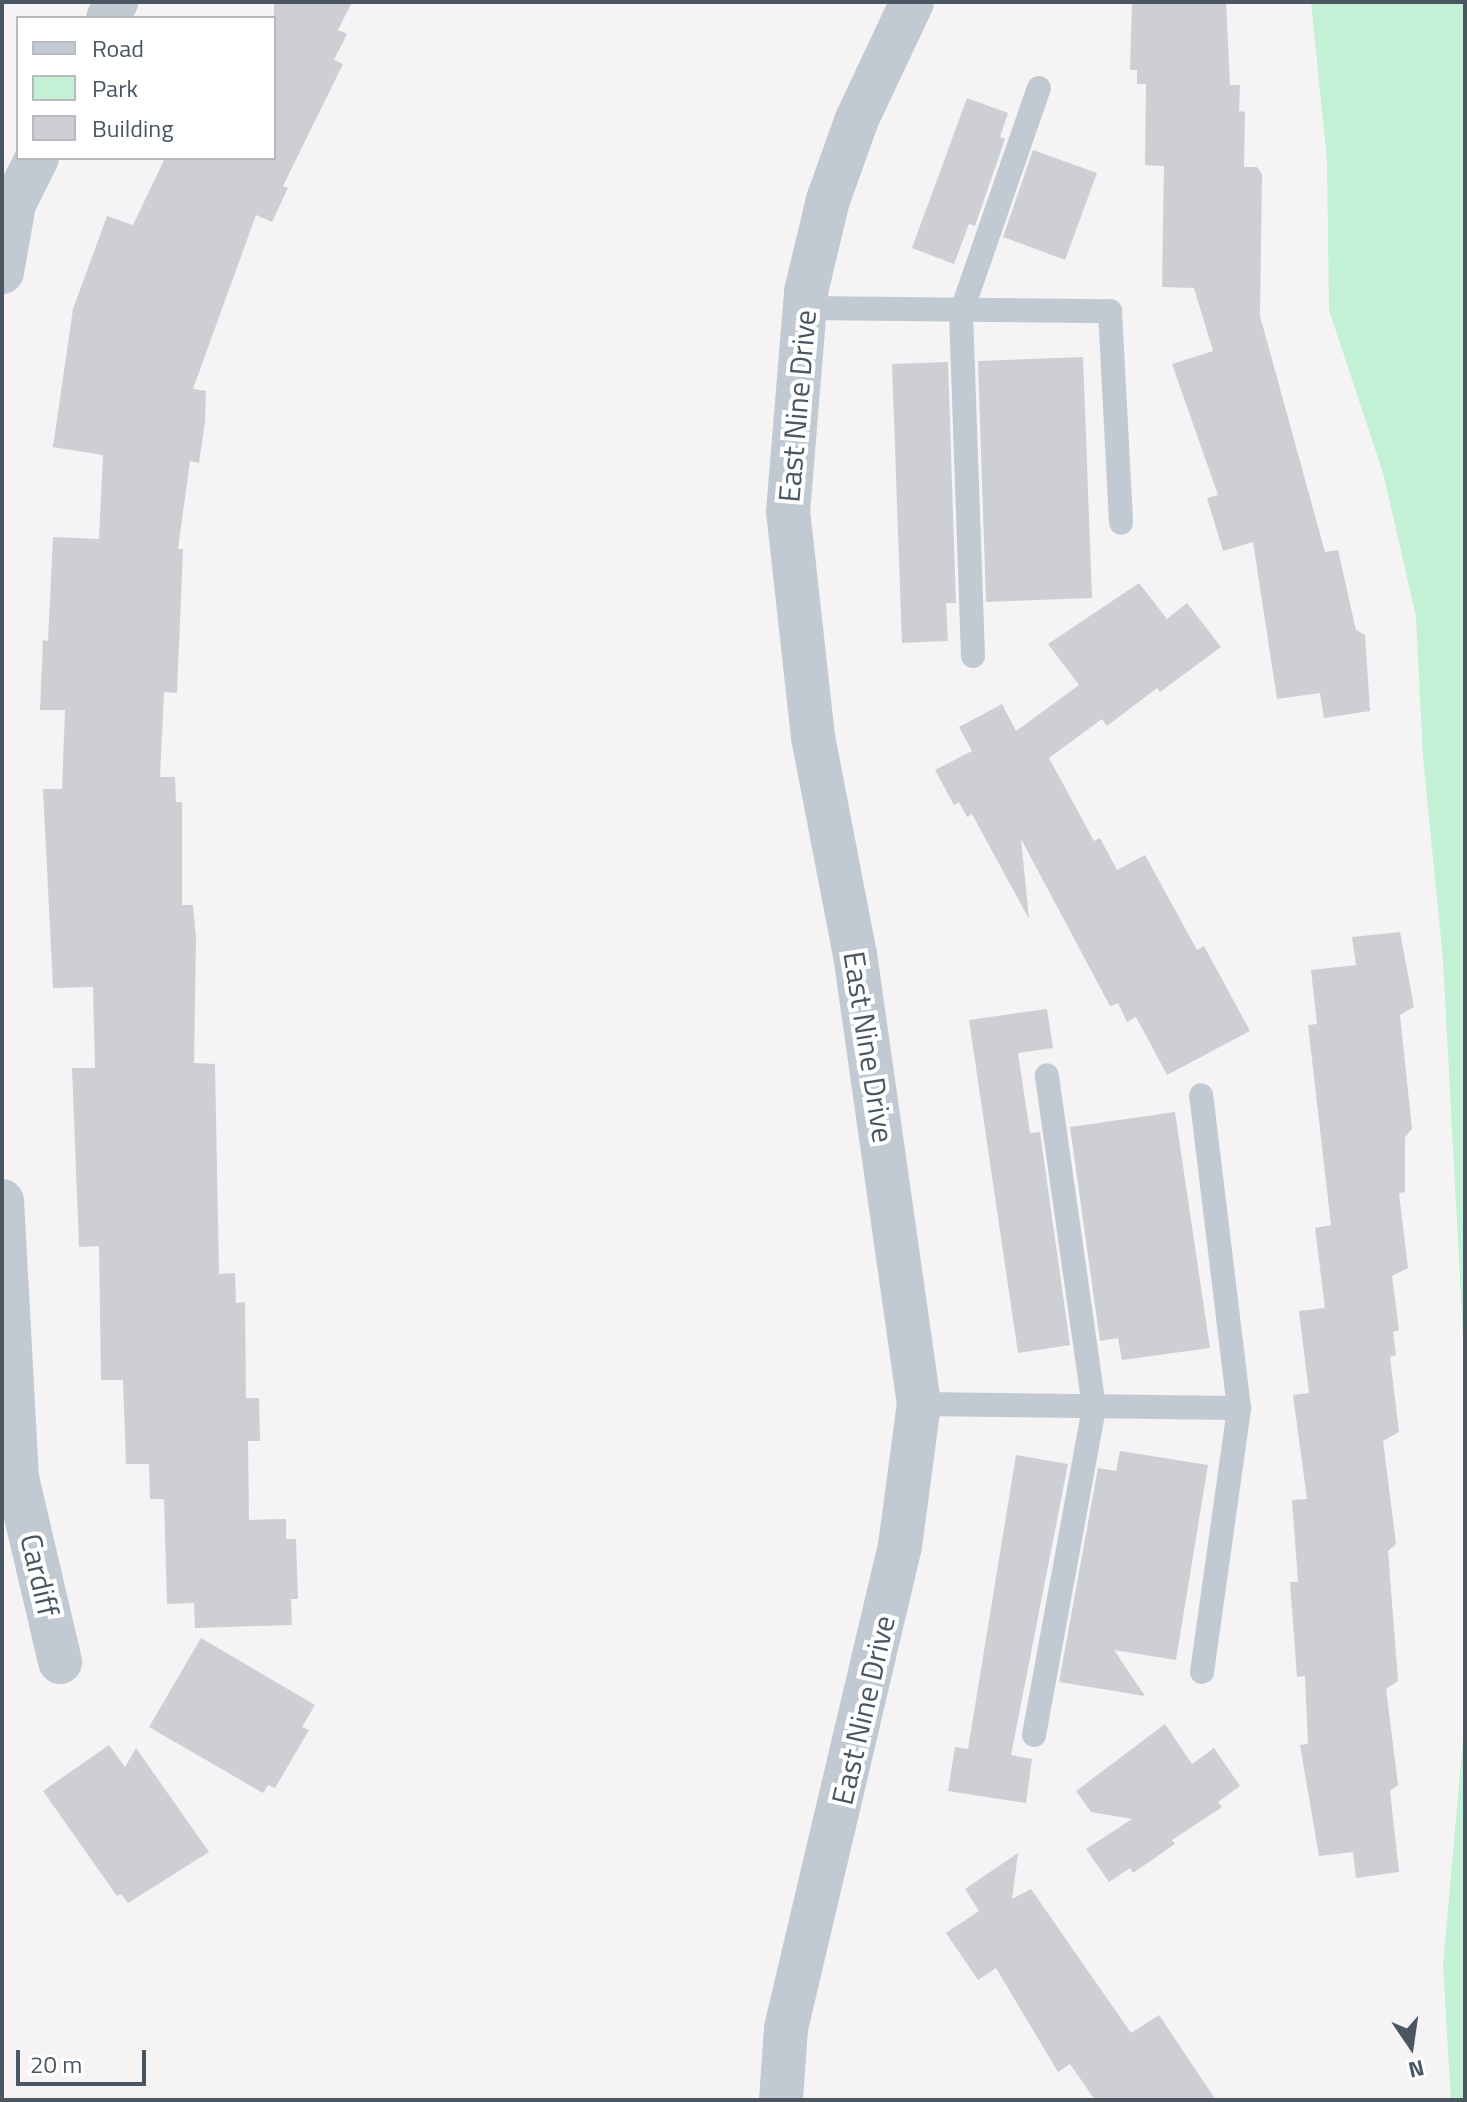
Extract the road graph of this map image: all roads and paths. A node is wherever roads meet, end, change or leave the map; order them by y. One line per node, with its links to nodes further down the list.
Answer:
1 (912, 2): 6 (street, East Nine Drive)
2 (1039, 88): 7 (lane)
3 (36, 160): 4 (street)
4 (8, 202): 5 (street)
5 (2, 272)
6 (805, 308): 7 (lane); 13 (street, East Nine Drive)
7 (961, 313): 8 (lane); 9 (lane)
8 (1121, 523)
9 (973, 656)
10 (1047, 1075): 14 (lane)
11 (1201, 1095): 15 (lane)
12 (2, 1201): 16 (street, Cardiff)
13 (919, 1404): 14 (lane); 19 (street, East Nine Drive)
14 (1094, 1407): 15 (lane); 18 (lane)
15 (1239, 1408): 17 (lane)
16 (60, 1662)
17 (1202, 1672)
18 (1034, 1735)
19 (781, 2100)

